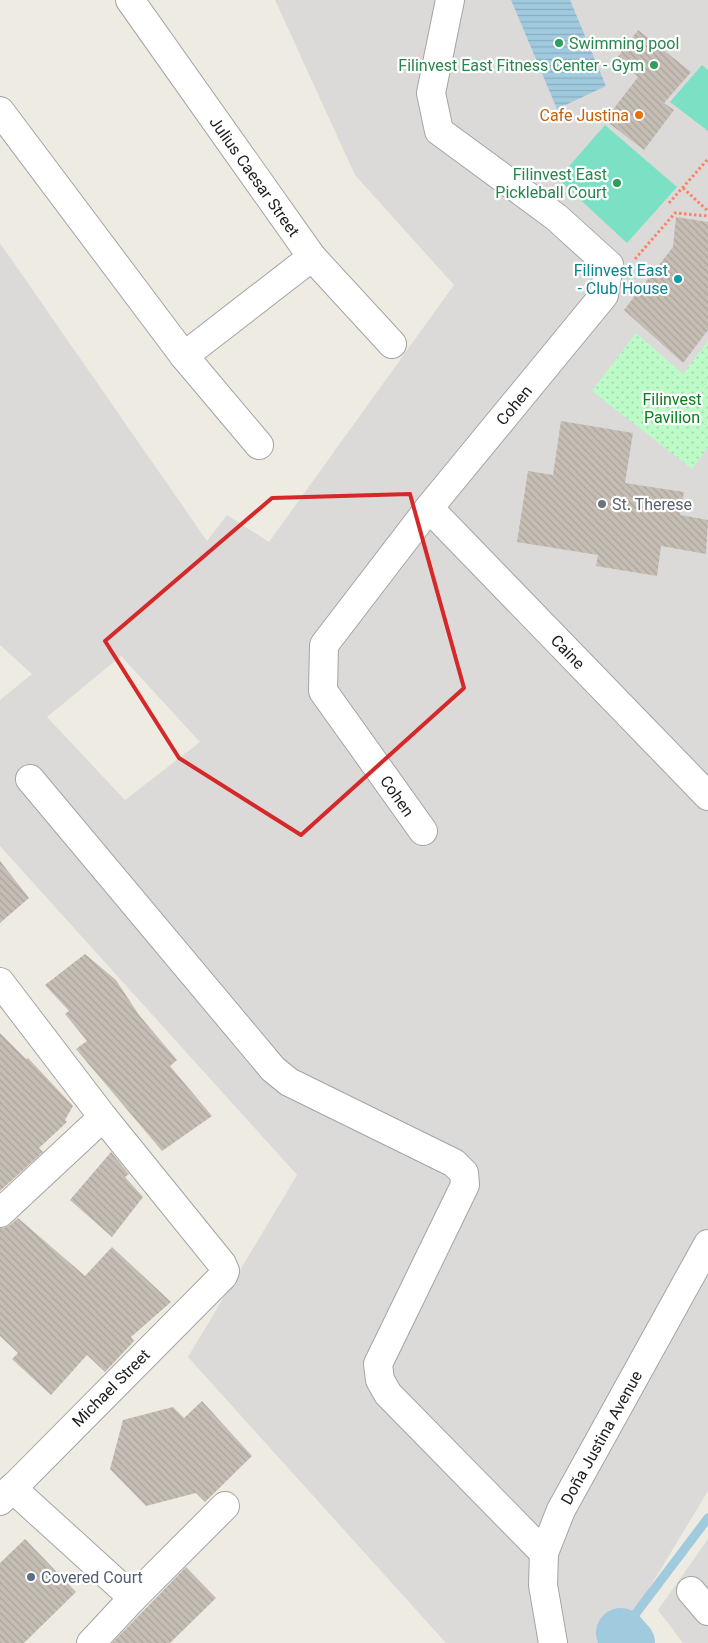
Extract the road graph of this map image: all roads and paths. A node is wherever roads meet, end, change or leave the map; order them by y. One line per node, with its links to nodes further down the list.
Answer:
1 (130, 0): 9 (street, Julius Caesar Street)
2 (450, 0): 10 (street)
3 (0, 111): 12 (street)
4 (708, 159): 5 (path)
5 (683, 188): 6 (path); 7 (path)
6 (669, 203)
7 (708, 211)
8 (708, 216): 10 (path)
9 (312, 257): 11 (street, Julius Caesar Street); 12 (street)
10 (609, 265): 14 (street, Cohen)
11 (392, 344)
12 (184, 356): 13 (street)
13 (260, 445)
14 (429, 508): 16 (street, Caine); 17 (street, Cohen)
15 (30, 779): 24 (street)
16 (708, 796)
17 (422, 831)
18 (0, 982): 19 (street)
19 (103, 1117): 20 (street); 22 (street, Michael Street)
20 (0, 1213)
21 (708, 1244): 24 (street, Doña Justina Avenue)
22 (6, 1494): 25 (street)
23 (225, 1506): 25 (street)
24 (544, 1553): 26 (street, Doña Justina Avenue)
25 (133, 1598): 27 (street)
26 (553, 1640)
27 (91, 1643)

